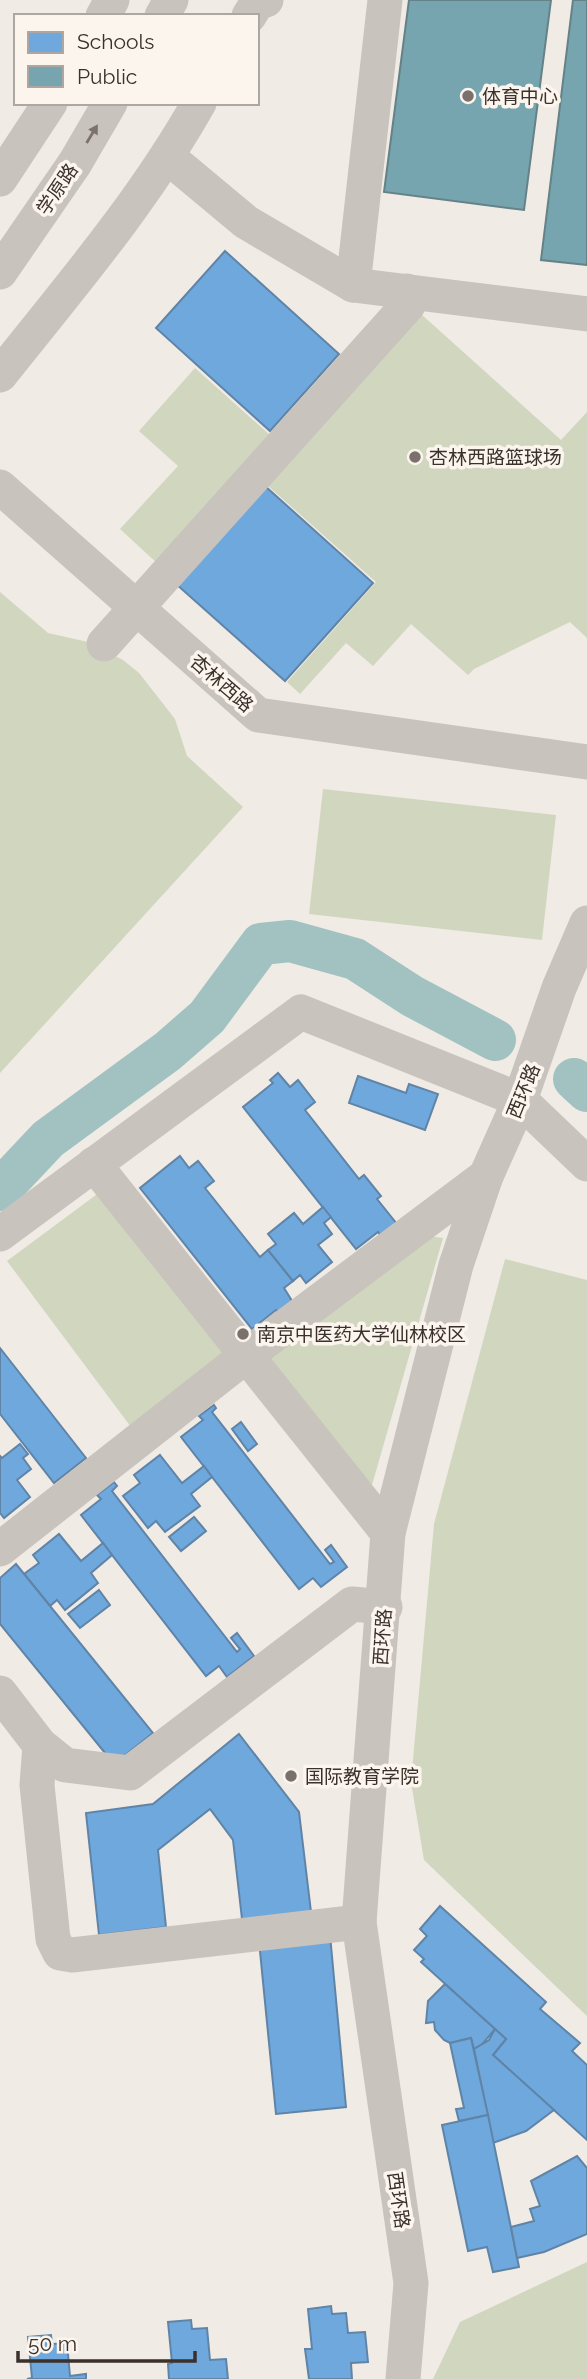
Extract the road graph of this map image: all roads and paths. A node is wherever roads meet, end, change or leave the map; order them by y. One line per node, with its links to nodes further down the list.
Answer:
1 (266, 0): 3 (street)
2 (385, 0): 10 (street)
3 (250, 14)
4 (49, 105): 8 (street)
5 (109, 105): 9 (street, 学原路, one-way to 5)
6 (198, 105): 7 (street)
7 (168, 157): 10 (street); 13 (street)
8 (0, 178)
9 (0, 272)
10 (354, 285): 11 (street)
11 (407, 291): 12 (street); 15 (street)
12 (587, 314)
13 (0, 375)
14 (0, 487): 15 (street, 杏林西路)
15 (137, 608): 16 (street); 17 (street, 杏林西路)
16 (104, 644)
17 (587, 762)
18 (587, 923): 19 (street, 西环路)
19 (520, 1100): 20 (street); 21 (street); 22 (street, 西环路)
20 (94, 1164): 23 (street); 24 (street)
21 (587, 1164)
22 (486, 1177): 24 (street); 25 (street, 西环路)
23 (0, 1234)
24 (247, 1355): 25 (street); 26 (street)
25 (388, 1533): 27 (street, 西环路)
26 (0, 1549)
27 (385, 1607): 29 (street); 30 (street, 西环路)
28 (0, 1693): 29 (street)
29 (40, 1745): 30 (street)
30 (359, 1922): 31 (street, 西环路)
31 (403, 2379)

